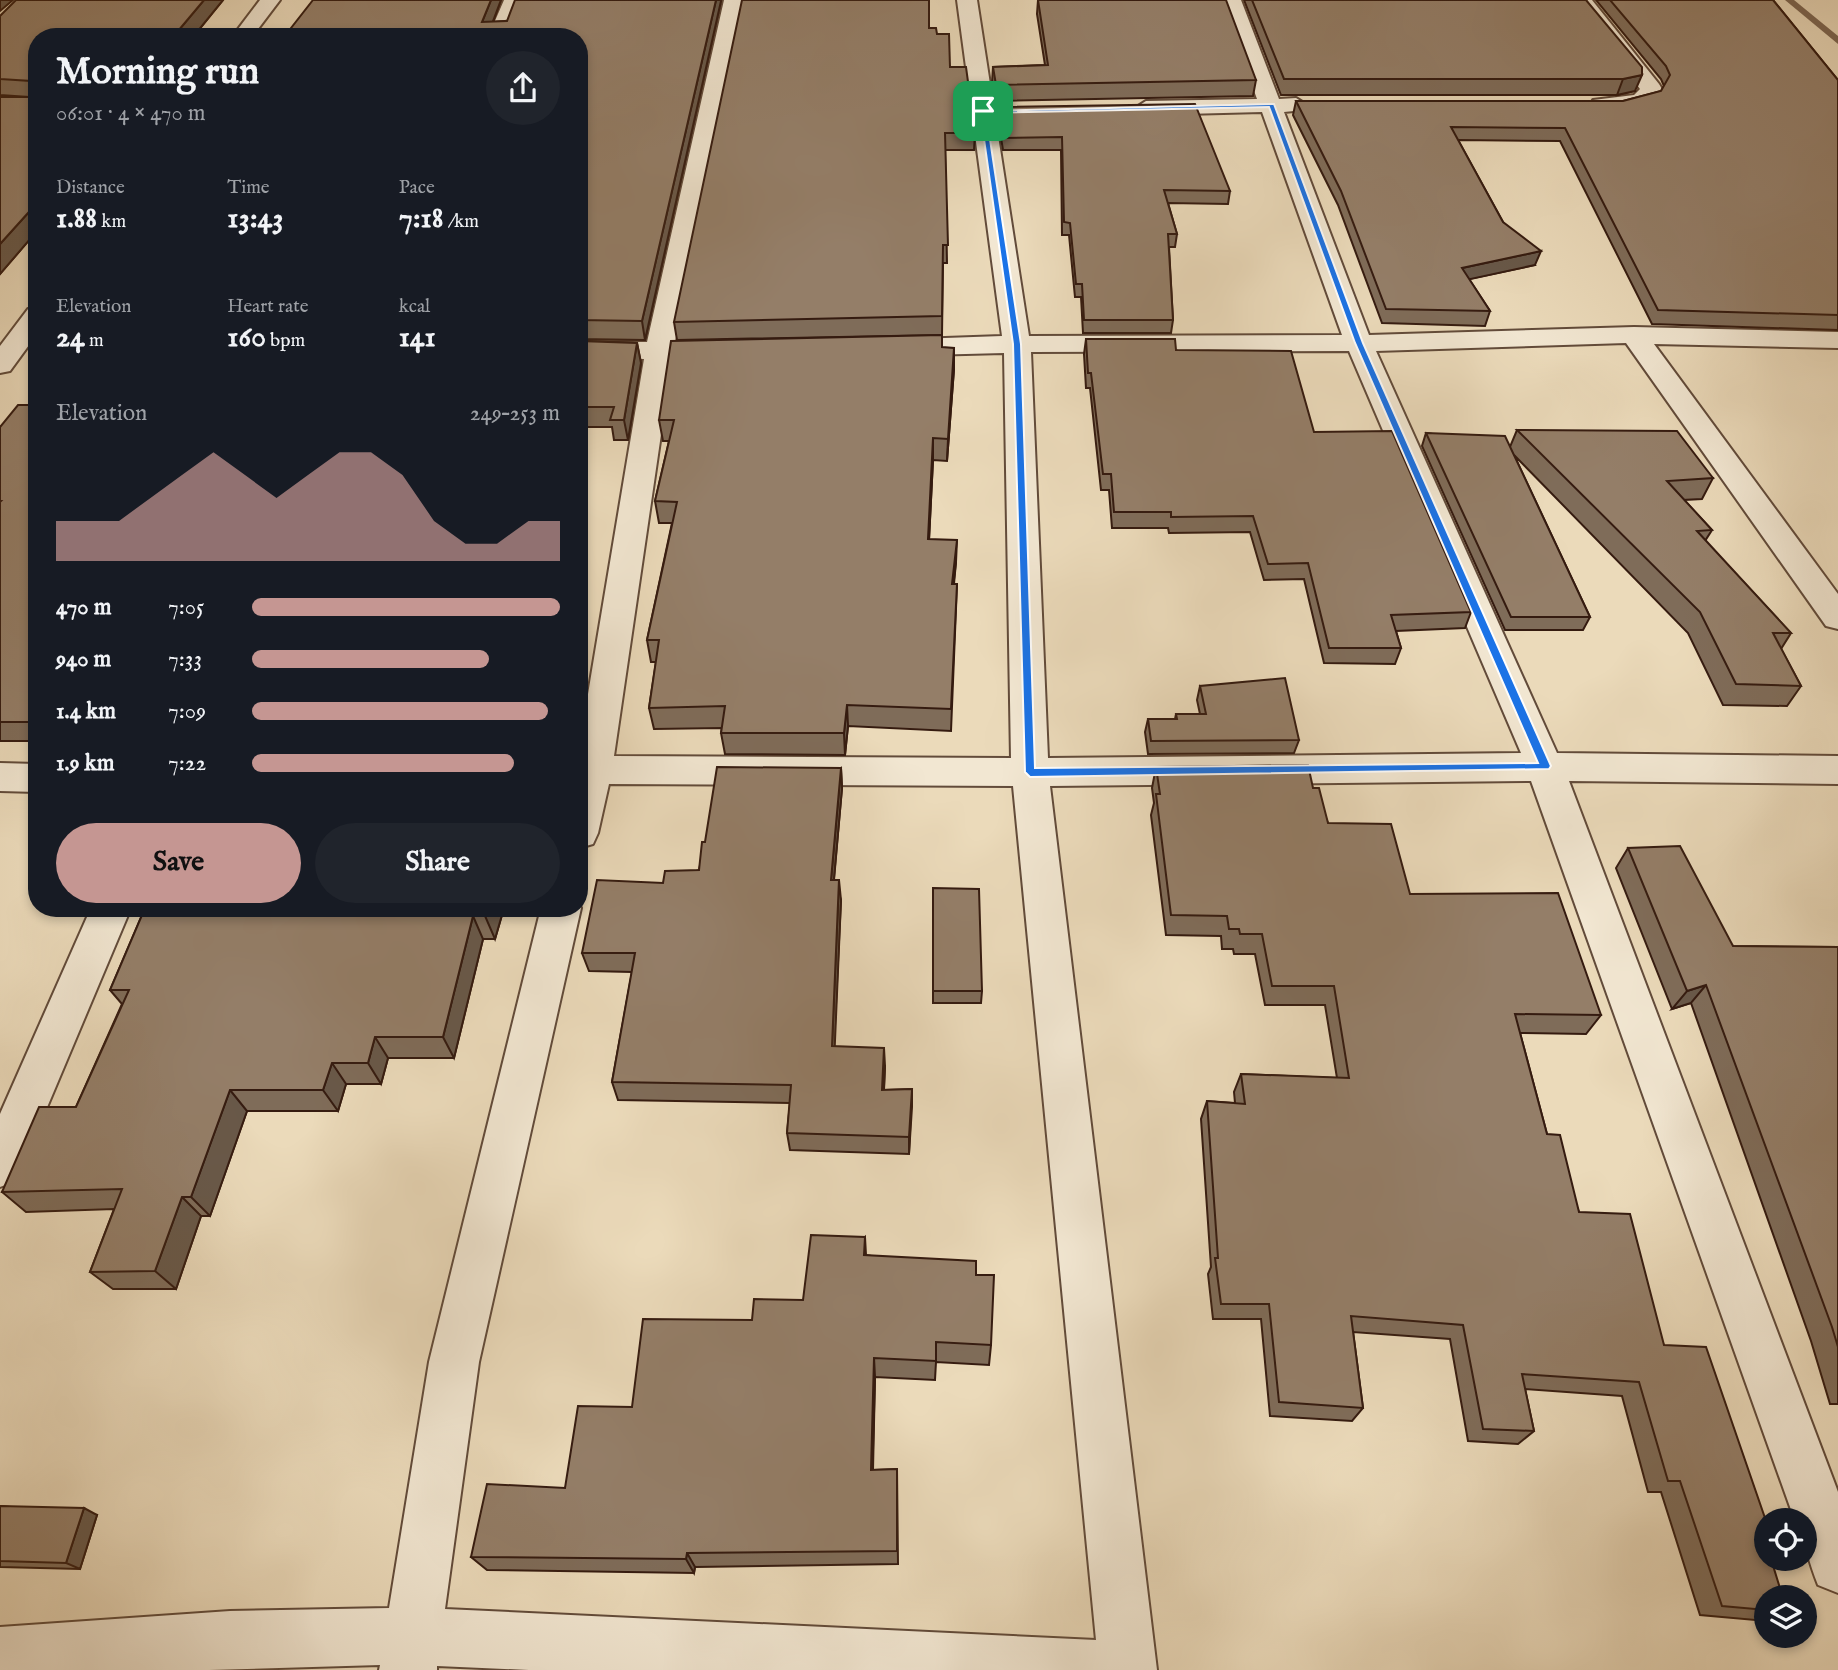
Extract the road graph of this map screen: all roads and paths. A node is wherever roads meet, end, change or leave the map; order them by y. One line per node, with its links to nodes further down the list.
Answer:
1 (270, 0): 7 (street)
2 (514, 0): 8 (street)
3 (734, 0): 21 (street)
4 (967, 0): 17 (street)
5 (1231, 0): 10 (street)
6 (1582, 0): 9 (street)
7 (249, 28)
8 (502, 28)
9 (1575, 105)
10 (1272, 106): 11 (street); 12 (street); 16 (street)
11 (1313, 106)
12 (1121, 108)
13 (28, 330): 22 (street)
14 (1634, 335): 15 (street); 16 (street); 23 (street)
15 (1838, 340)
16 (1359, 343): 17 (street); 25 (street)
17 (1017, 344): 18 (street); 28 (street)
18 (864, 349)
19 (588, 350): 21 (street)
20 (755, 350): 21 (street)
21 (659, 352): 24 (street)
22 (12, 354)
23 (1838, 618)
24 (588, 764)
25 (1545, 766): 27 (street); 28 (street); 34 (street)
26 (588, 770): 28 (street)
27 (1838, 770)
28 (1030, 772): 37 (street)
29 (0, 777): 30 (street)
30 (28, 778)
31 (107, 917): 33 (street)
32 (559, 917): 35 (street)
33 (0, 1166)
34 (1838, 1565)
35 (411, 1653): 36 (street); 37 (street)
36 (0, 1656)
37 (1126, 1670)

